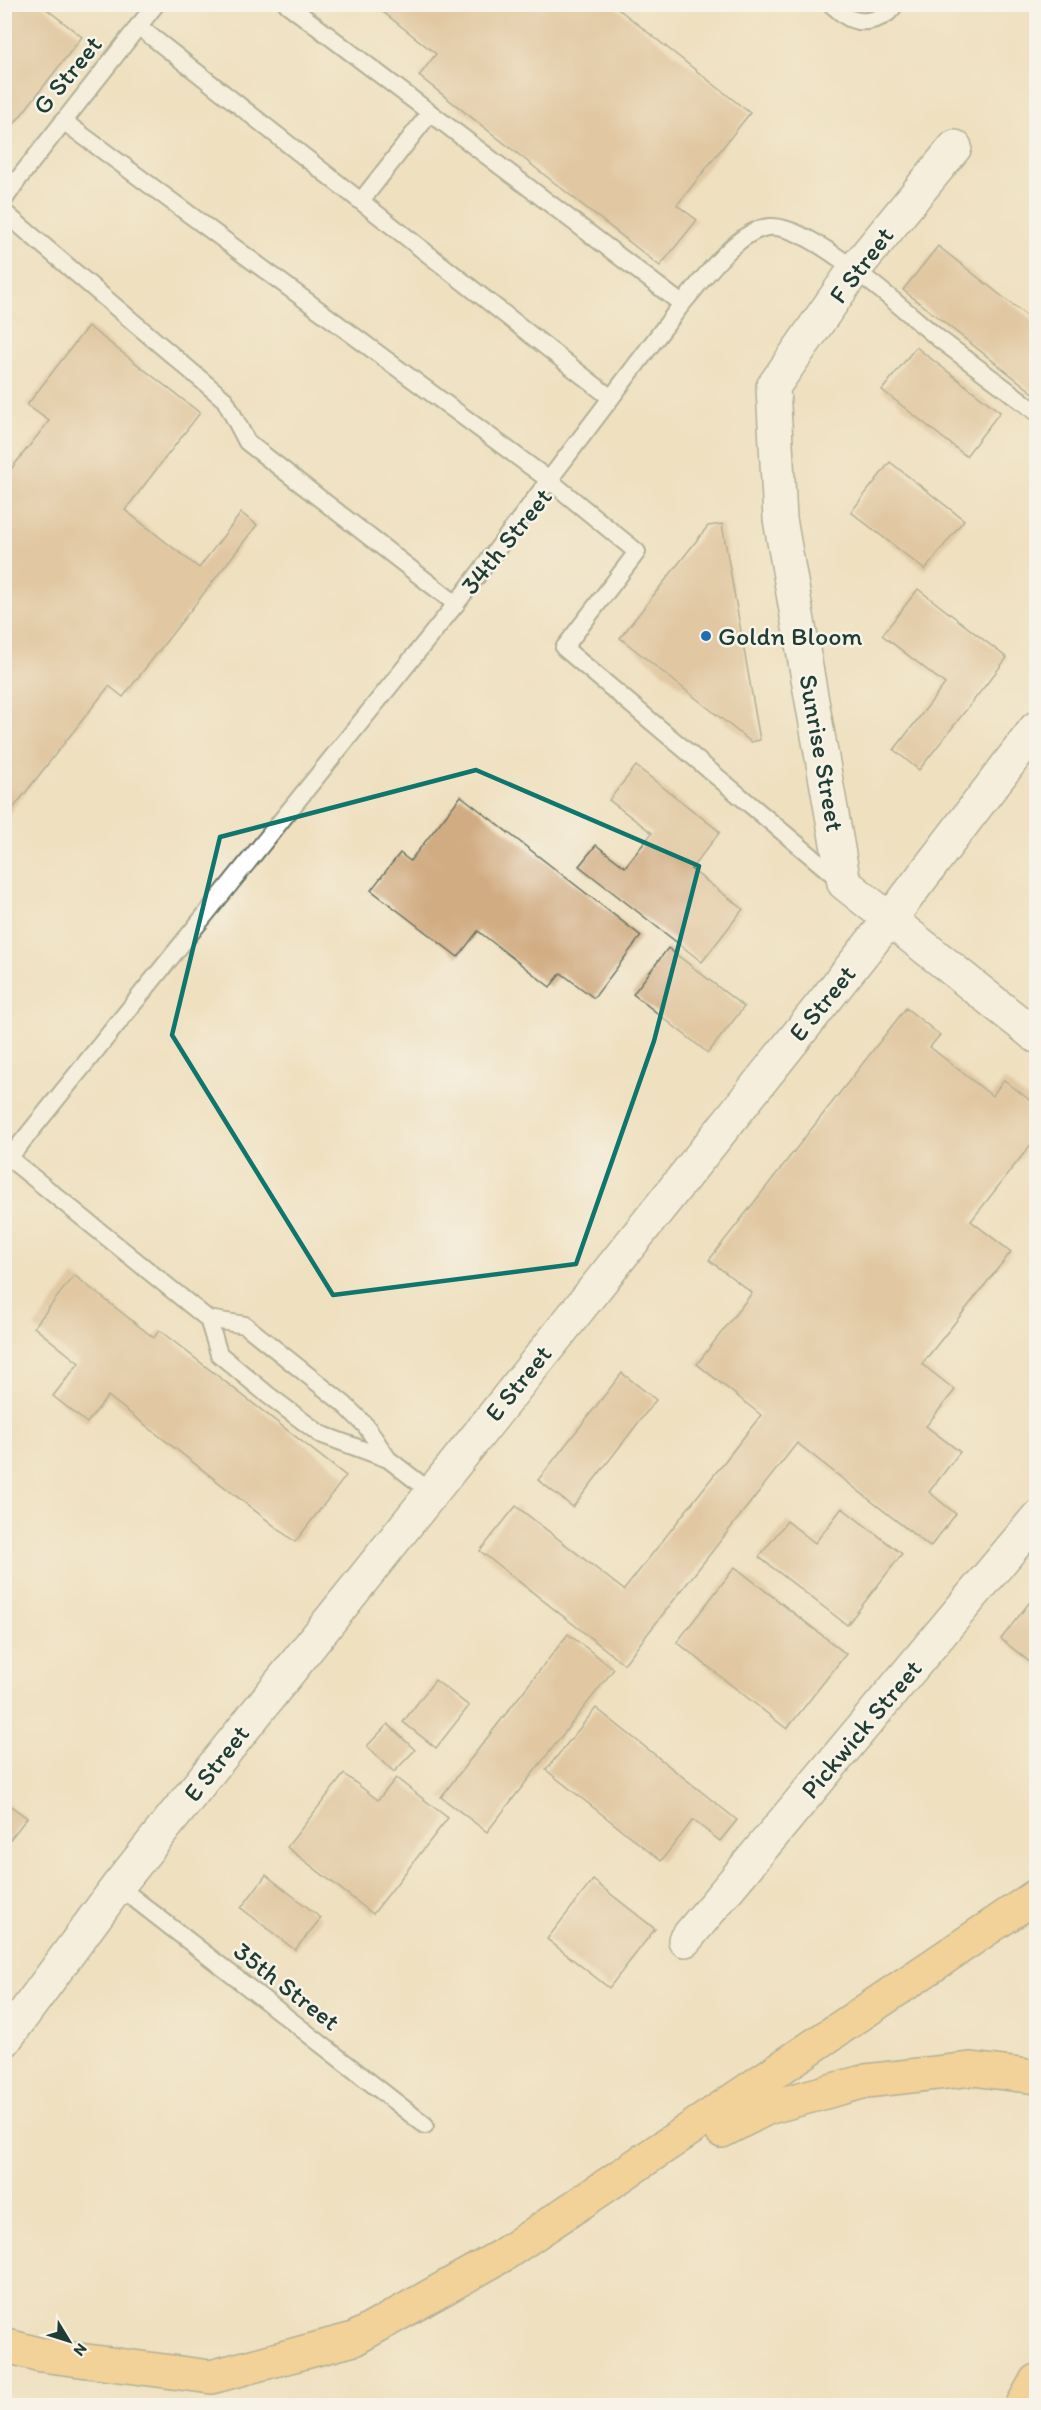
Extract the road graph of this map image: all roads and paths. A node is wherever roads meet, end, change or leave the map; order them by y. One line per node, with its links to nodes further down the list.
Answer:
1 (156, 4): 5 (lane, G Street)
2 (287, 4): 6 (lane)
3 (831, 4): 4 (lane)
4 (895, 4)
5 (138, 26): 7 (lane, G Street); 10 (lane)
6 (430, 113): 10 (lane); 13 (lane)
7 (63, 121): 9 (lane, G Street); 17 (lane)
8 (956, 147): 12 (street, F Street)
9 (4, 200)
10 (362, 201): 15 (lane)
11 (4, 212): 18 (lane, 34th Street)
12 (855, 269): 13 (lane); 14 (street, F Street); 16 (lane)
13 (682, 304): 15 (lane)
14 (773, 387): 20 (street, Sunrise Street)
15 (611, 398): 17 (lane)
16 (1036, 412)
17 (549, 480): 18 (lane, 34th Street); 20 (lane, 34th Street)
18 (456, 604): 23 (lane)
19 (1036, 728): 21 (street, E Street)
20 (844, 883): 21 (street)
21 (890, 920): 22 (street); 26 (street, E Street)
22 (1036, 1036)
23 (7, 1156): 24 (lane)
24 (208, 1318): 25 (lane); 25 (lane)
25 (388, 1459): 26 (lane)
26 (431, 1492): 28 (street, E Street)
27 (1036, 1519): 30 (street, Pickwick Street)
28 (118, 1886): 31 (street, E Street); 33 (lane, 35th Street)
29 (1036, 1896): 34 (highway)
30 (685, 1940)
31 (4, 2041)
32 (1036, 2077): 34 (highway)
33 (425, 2125)
34 (597, 2194): 35 (highway)
35 (4, 2345)
36 (1036, 2381): 37 (highway)
37 (1022, 2406)

